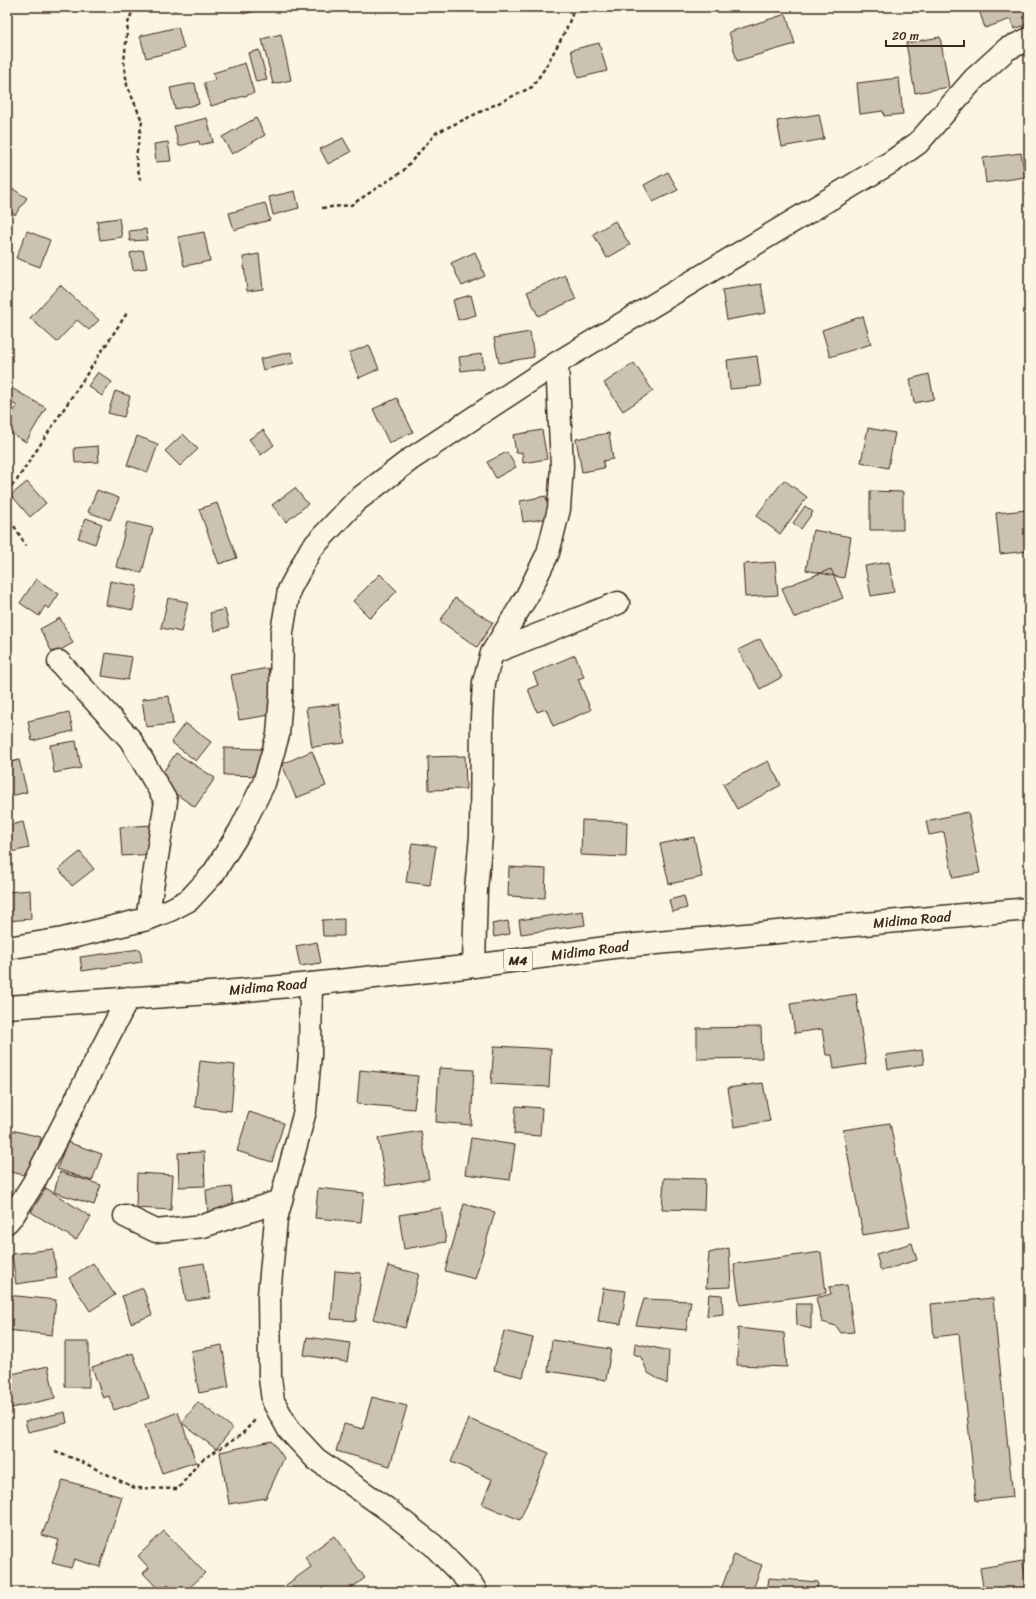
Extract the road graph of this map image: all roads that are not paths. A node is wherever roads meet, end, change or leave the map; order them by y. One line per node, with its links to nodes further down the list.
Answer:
1 (1029, 39): 2 (street)
2 (557, 363): 4 (street); 7 (street)
3 (618, 603): 4 (street)
4 (492, 653): 9 (street)
5 (59, 662): 7 (street)
6 (1029, 909): 9 (street, Midima Road / M4)
7 (147, 919): 8 (street)
8 (7, 948)
9 (474, 966): 10 (street, Midima Road / M4)
10 (311, 984): 11 (street, Midima Road / M4); 13 (street)
11 (128, 998): 12 (street, Midima Road / M4); 15 (street)
12 (7, 1007)
13 (280, 1201): 14 (street); 16 (street)
14 (125, 1216)
15 (7, 1222)
16 (476, 1592)

